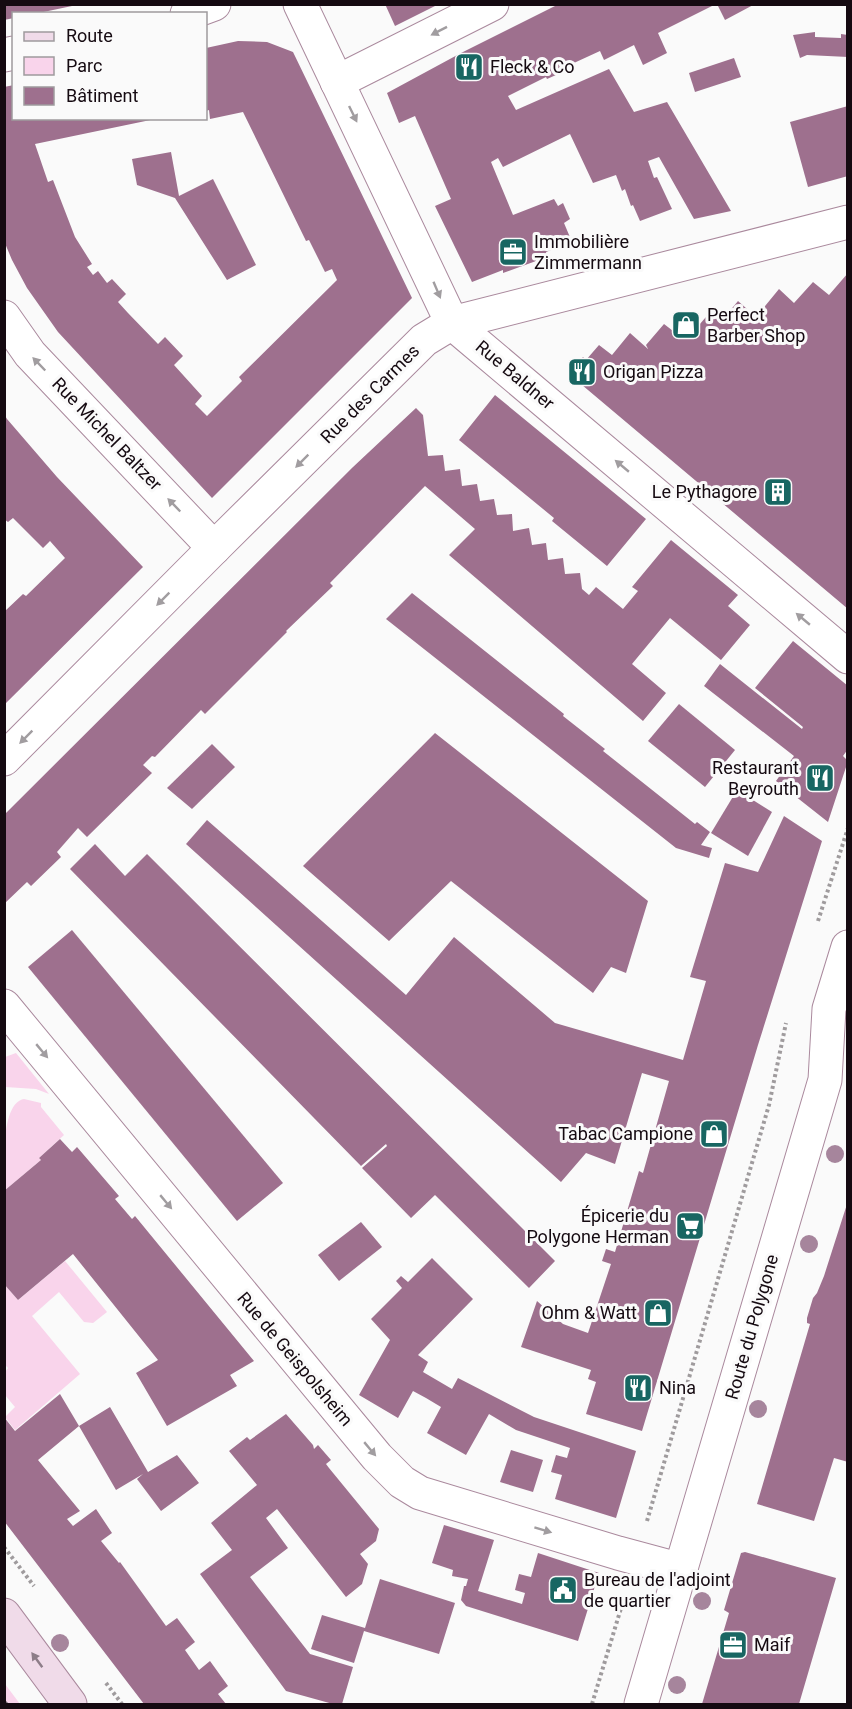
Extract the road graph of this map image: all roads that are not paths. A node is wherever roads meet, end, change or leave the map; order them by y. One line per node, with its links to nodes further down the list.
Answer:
1 (214, 4): 4 (street)
2 (300, 4): 5 (street, Rue Baldner)
3 (492, 4): 5 (street, one-way to 5)
4 (192, 12)
5 (337, 82): 8 (street, Rue Baldner, one-way to 8)
6 (848, 222): 8 (street, Rue des Carmes)
7 (4, 317): 9 (street, Rue Michel Baltzer, one-way to 7)
8 (453, 323): 9 (street, Rue des Carmes, one-way to 9); 10 (street, Rue Baldner, one-way to 8)
9 (214, 548): 11 (street, Rue des Carmes, one-way to 11)
10 (848, 657)
11 (4, 759)
12 (848, 947): 14 (street, Route du Polygone)
13 (4, 1006): 14 (street, Rue de Geispolsheim, one-way to 14)
14 (681, 1570): 17 (street, Route du Polygone)
15 (4, 1615): 16 (main road, one-way to 15)
16 (70, 1704)
17 (641, 1704)

